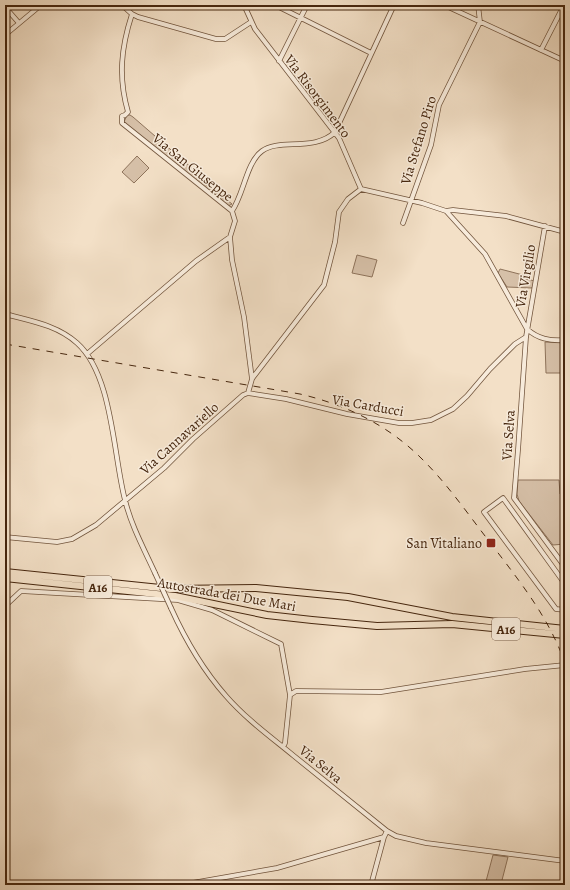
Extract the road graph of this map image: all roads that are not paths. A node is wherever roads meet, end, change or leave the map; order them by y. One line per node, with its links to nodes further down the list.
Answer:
1 (41, 5): 17 (street)
2 (122, 5): 12 (street)
3 (244, 5): 15 (street, Via Risorgimento)
4 (275, 5): 14 (street)
5 (307, 5): 14 (street)
6 (394, 5): 20 (street)
7 (444, 5): 16 (street)
8 (478, 5): 16 (street)
9 (564, 5): 11 (street)
10 (5, 6): 17 (street)
11 (560, 13): 13 (street); 19 (street)
12 (132, 14): 15 (street); 27 (street, Via San Giuseppe)
13 (565, 16)
14 (301, 17): 20 (street); 21 (street)
15 (251, 22): 21 (street, Via Risorgimento)
16 (480, 22): 19 (street); 25 (street, Via Stefano Piro)
17 (19, 23): 18 (street)
18 (5, 34)
19 (541, 50): 22 (street)
20 (371, 53): 23 (street)
21 (279, 61): 23 (street, Via Risorgimento)
22 (565, 61)
23 (335, 132): 24 (street, Via Risorgimento); 27 (street)
24 (361, 189): 25 (street); 37 (street)
25 (411, 201): 26 (street); 28 (street, Via Stefano Piro)
26 (446, 211): 29 (street); 33 (street)
27 (232, 212): 31 (street, Via San Giuseppe)
28 (404, 223)
29 (545, 226): 30 (street); 33 (street, Via Virgilio)
30 (565, 232)
31 (230, 237): 36 (street); 37 (street, Via San Giuseppe)
32 (5, 314): 36 (street)
33 (527, 329): 34 (street, Via Selva); 35 (street)
34 (526, 337): 38 (street, Via Carducci); 41 (street, Via Selva)
35 (565, 340)
36 (87, 354): 39 (street)
37 (252, 379): 38 (street)
38 (248, 393): 39 (street, Via Cannavariello)
39 (125, 501): 40 (street, Via Cannavariello); 51 (street, bridge)
40 (5, 537)
41 (565, 567)
42 (5, 572): 47 (highway, Autostrada dei Due Mari / A16)
43 (5, 578): 48 (highway, Autostrada dei Due Mari / A16)
44 (565, 584): 46 (street)
45 (5, 606): 50 (street, Via Selva)
46 (565, 610)
47 (565, 629)
48 (565, 635)
49 (565, 665): 50 (street)
50 (290, 695): 51 (street, Via Selva)
51 (283, 747): 52 (street, Via Selva)
52 (387, 831): 53 (street); 54 (street, Via Selva)
53 (384, 838): 55 (street); 56 (street)
54 (565, 861)
55 (181, 885)
56 (371, 885)

